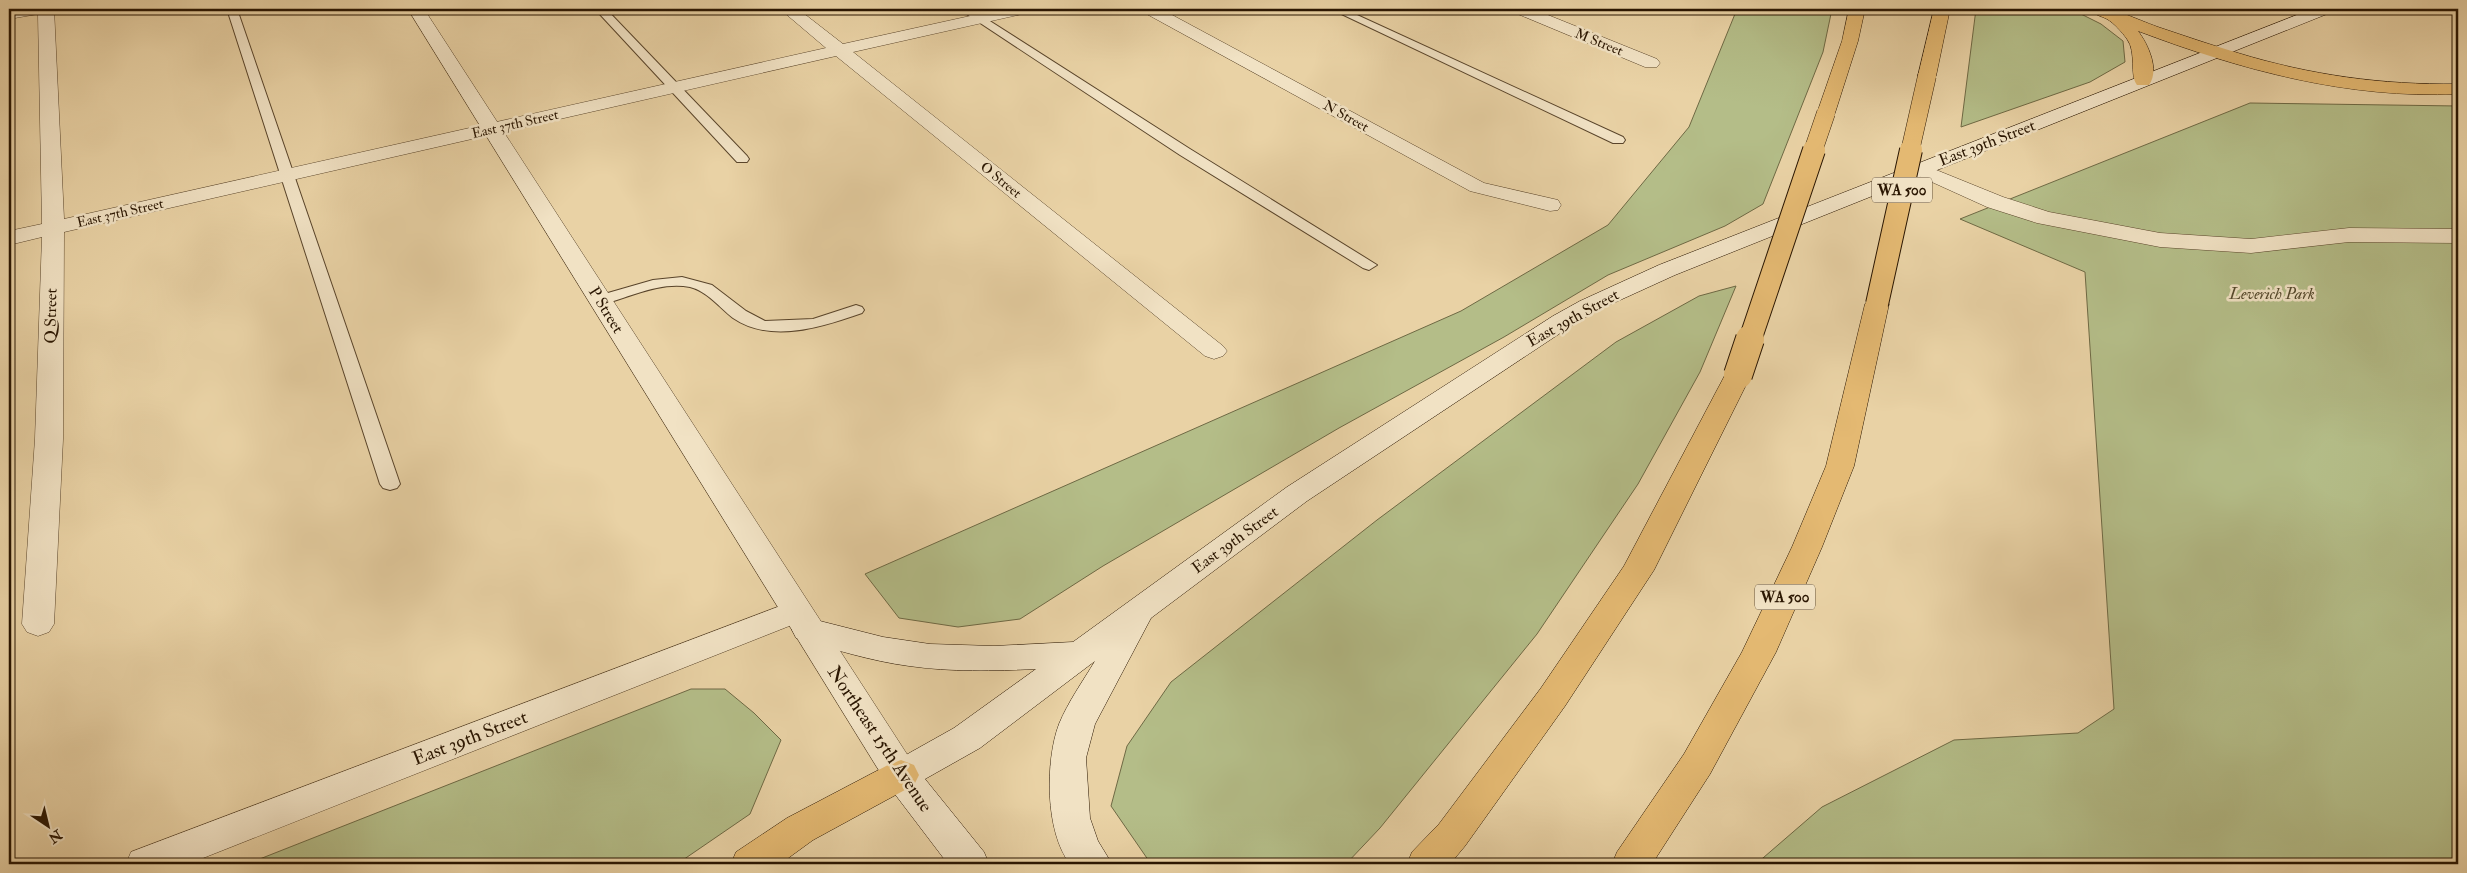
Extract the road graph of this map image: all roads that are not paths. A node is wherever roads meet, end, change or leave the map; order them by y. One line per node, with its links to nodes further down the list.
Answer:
1 (39, 9): 15 (street)
2 (46, 9): 29 (street, Q Street)
3 (232, 9): 27 (lane)
4 (416, 9): 23 (street, P Street)
5 (600, 9): 21 (lane)
6 (788, 9): 17 (street, O Street)
7 (1022, 9): 16 (street, East 37th Street)
8 (1149, 9): 28 (street, N Street)
9 (1336, 9): 24 (lane)
10 (1519, 9): 19 (street, M Street)
11 (1857, 9): 46 (highway, bridge)
12 (1942, 9): 47 (highway, WA 500, bridge)
13 (2326, 9): 18 (street, East 39th Street)
14 (2105, 12): 18 (highway); 20 (highway)
15 (9, 14)
16 (972, 14): 17 (street, East 37th Street); 32 (lane)
17 (839, 50): 21 (street, East 37th Street); 35 (street, O Street)
18 (2217, 52): 20 (street, East 39th Street); 22 (highway)
19 (1651, 63)
20 (2143, 81): 26 (street, East 39th Street)
21 (674, 88): 23 (street, East 37th Street); 25 (lane)
22 (2458, 89)
23 (492, 129): 27 (street, East 37th Street); 33 (street, P Street)
24 (1618, 140)
25 (742, 160)
26 (1919, 169): 30 (street); 37 (street, East 39th Street)
27 (287, 175): 29 (street, East 37th Street); 36 (lane)
28 (1550, 205)
29 (53, 228): 31 (street, East 37th Street); 39 (street, Q Street)
30 (2458, 236)
31 (9, 238)
32 (1369, 265)
33 (600, 300): 34 (lane); 38 (street, P Street)
34 (856, 310)
35 (1214, 351)
36 (390, 484)
37 (1140, 610): 40 (street, East 39th Street); 45 (street)
38 (802, 620): 40 (street); 41 (street, Northeast 15th Avenue); 42 (street, East 39th Street)
39 (38, 624)
40 (1080, 654): 41 (street, East 39th Street)
41 (901, 775): 43 (highway); 44 (street, Northeast 15th Avenue)
42 (145, 864)
43 (750, 864)
44 (970, 864)
45 (1093, 864)
46 (1426, 864)
47 (1631, 864)

